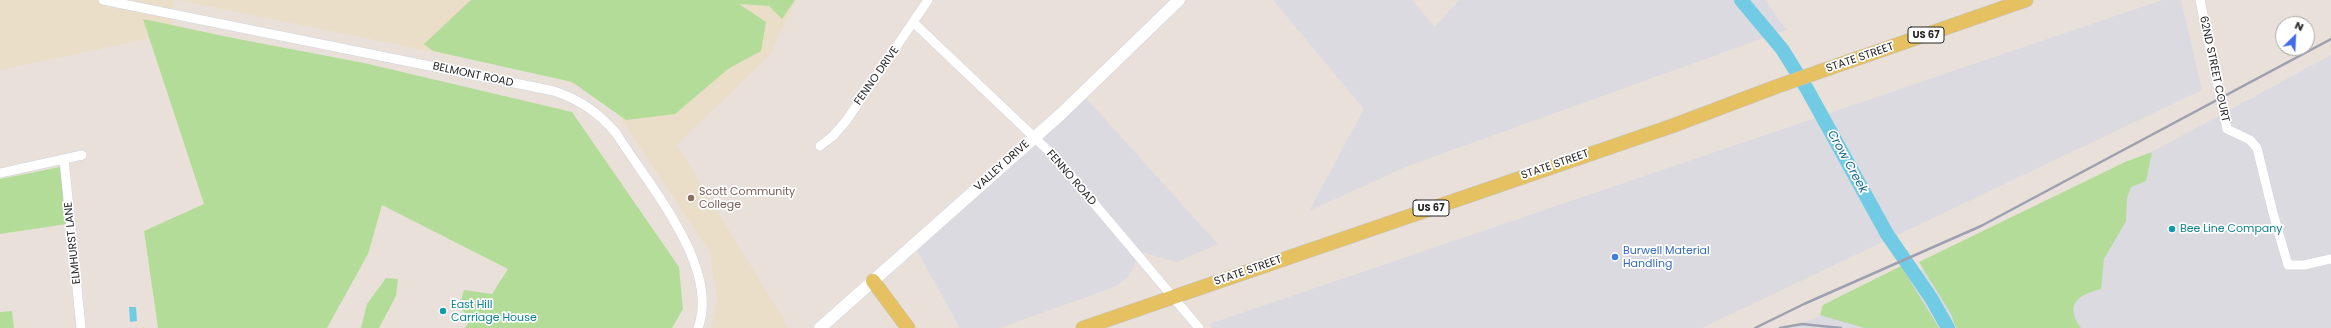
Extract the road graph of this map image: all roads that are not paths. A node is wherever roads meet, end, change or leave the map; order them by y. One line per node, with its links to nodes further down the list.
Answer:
1 (103, 0): 16 (street, BELMONT ROAD)
2 (928, 0): 6 (street, FENNO DRIVE)
3 (1179, 0): 7 (street, VALLEY DRIVE)
4 (2026, 0): 14 (main road, STATE STREET / US 67)
5 (2200, 0): 12 (street, 62ND STREET COURT)
6 (914, 23): 7 (street, FENNO ROAD); 8 (street, FENNO DRIVE)
7 (1034, 137): 13 (street, VALLEY DRIVE); 14 (street, FENNO ROAD)
8 (820, 146)
9 (82, 155): 10 (street)
10 (64, 159): 11 (street); 15 (street, ELMHURST LANE)
11 (0, 173)
12 (2331, 259)
13 (873, 281): 17 (street, VALLEY DRIVE); 18 (main road)
14 (1173, 297): 19 (main road, STATE STREET / US 67); 20 (street, FENNO ROAD)
15 (81, 328)
16 (698, 328)
17 (820, 328)
18 (908, 328)
19 (1083, 328)
20 (1199, 328)

